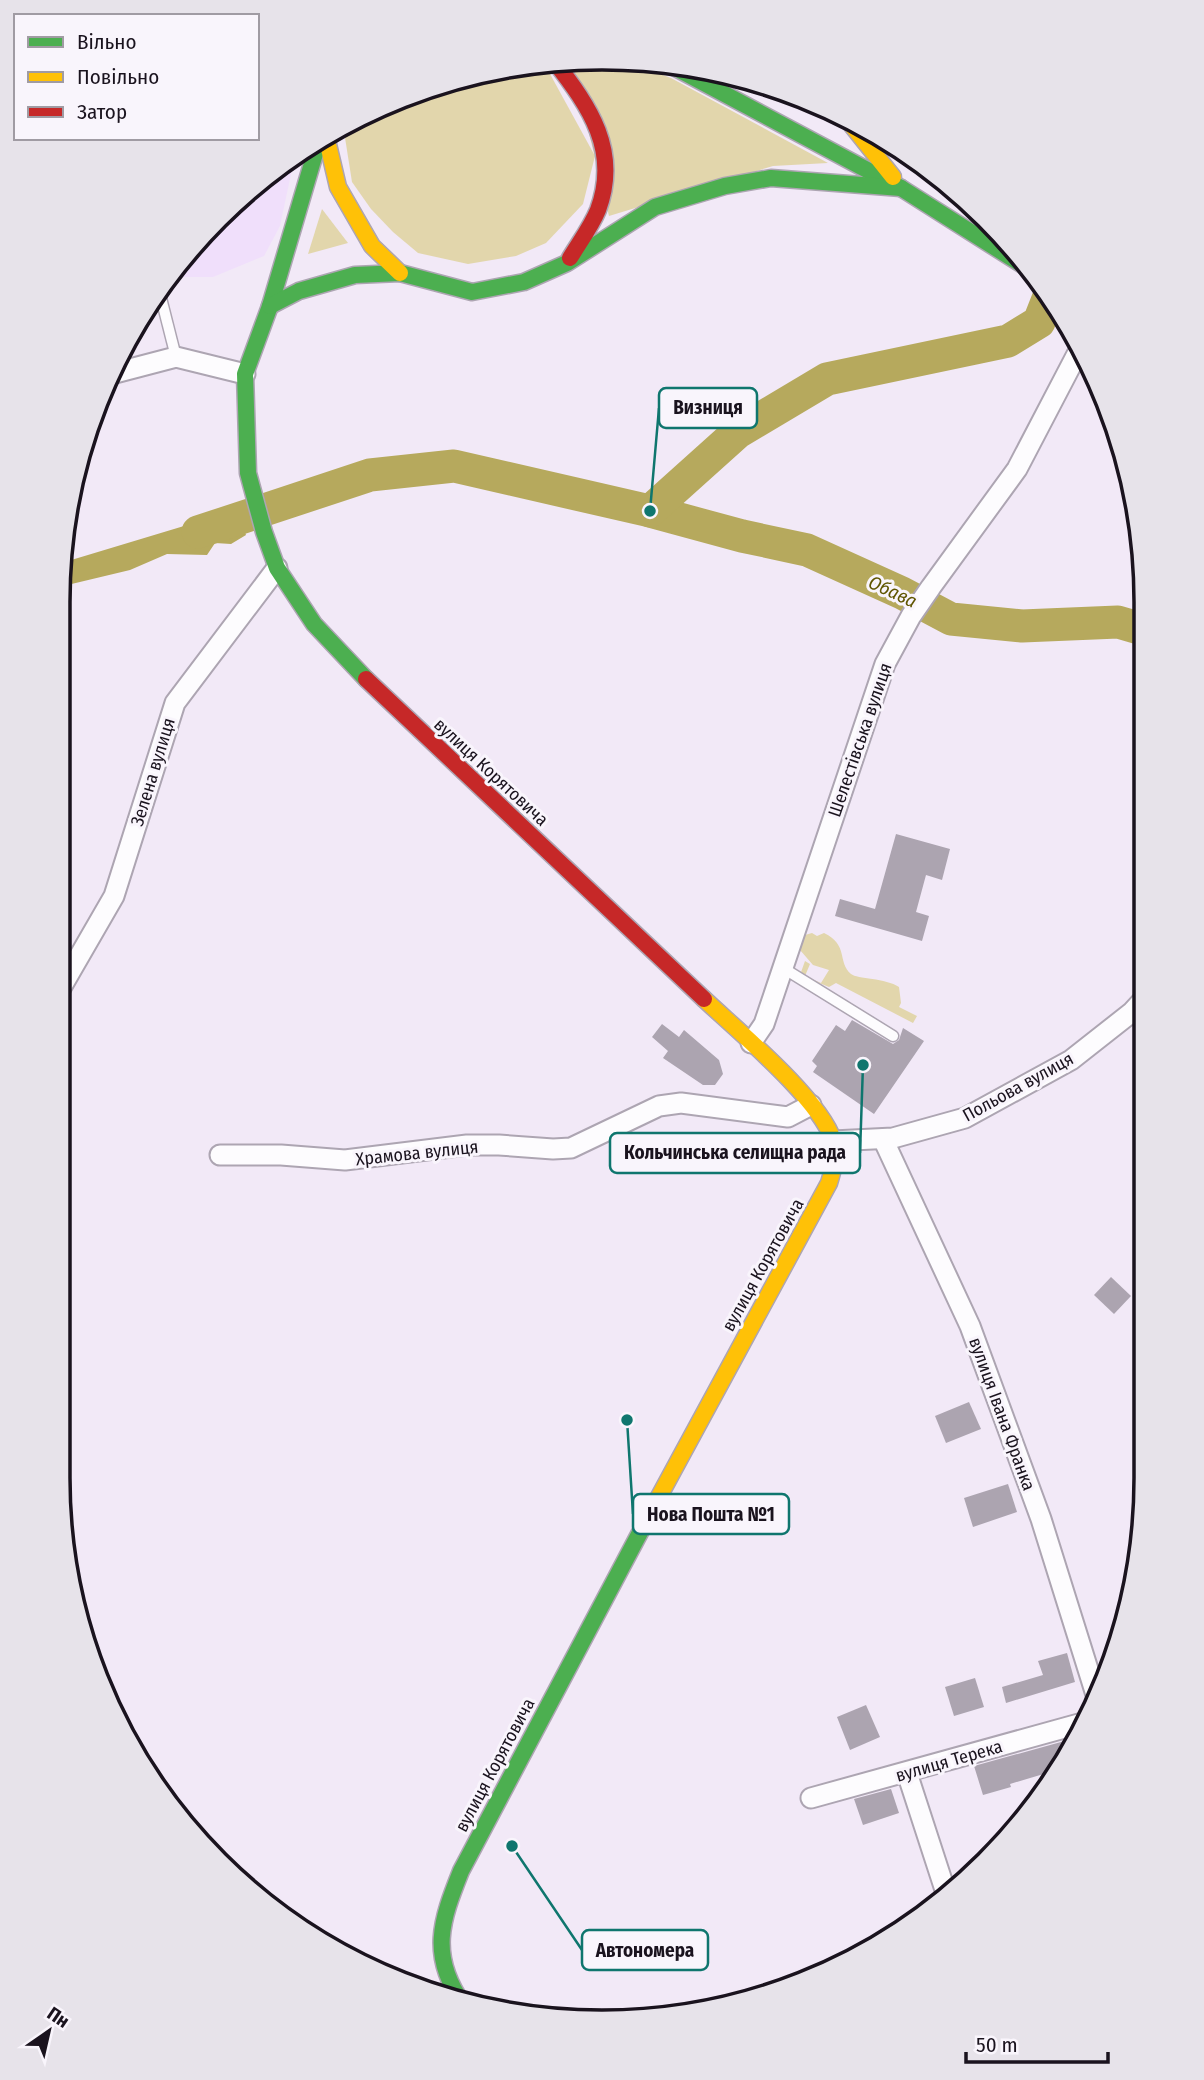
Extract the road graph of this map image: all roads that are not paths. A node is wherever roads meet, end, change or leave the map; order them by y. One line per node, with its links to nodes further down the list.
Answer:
1 (563, 72): 8 (main road)
2 (695, 78): 6 (main road)
3 (861, 138): 6 (main road)
4 (328, 146): 9 (main road)
5 (315, 154): 11 (main road)
6 (901, 188): 7 (main road); 8 (main road)
7 (1003, 252)
8 (567, 264): 9 (main road)
9 (400, 273): 11 (main road)
10 (162, 303): 12 (lane)
11 (270, 306): 15 (main road)
12 (176, 357): 14 (street); 15 (street)
13 (1075, 359): 17 (street, Шелестівська вулиця)
14 (123, 371)
15 (245, 374): 16 (main road, вулиця Корятовича)
16 (277, 568): 18 (street, Зелена вулиця); 21 (main road, вулиця Корятовича)
17 (783, 968): 20 (lane); 21 (street, Шелестівська вулиця)
18 (70, 972)
19 (1134, 1010): 23 (street, Польова вулиця)
20 (892, 1036)
21 (751, 1043): 22 (main road, вулиця Корятовича)
22 (811, 1105): 24 (main road, вулиця Корятовича); 25 (street, Храмова вулиця)
23 (883, 1139): 24 (street, Польова вулиця); 26 (street, вулиця Івана Франка)
24 (833, 1141): 31 (main road, вулиця Корятовича)
25 (220, 1155)
26 (1093, 1685)
27 (1072, 1726): 28 (street, вулиця Терека)
28 (906, 1773): 29 (street, вулиця Терека); 30 (street)
29 (811, 1798)
30 (944, 1886)
31 (452, 1988)

